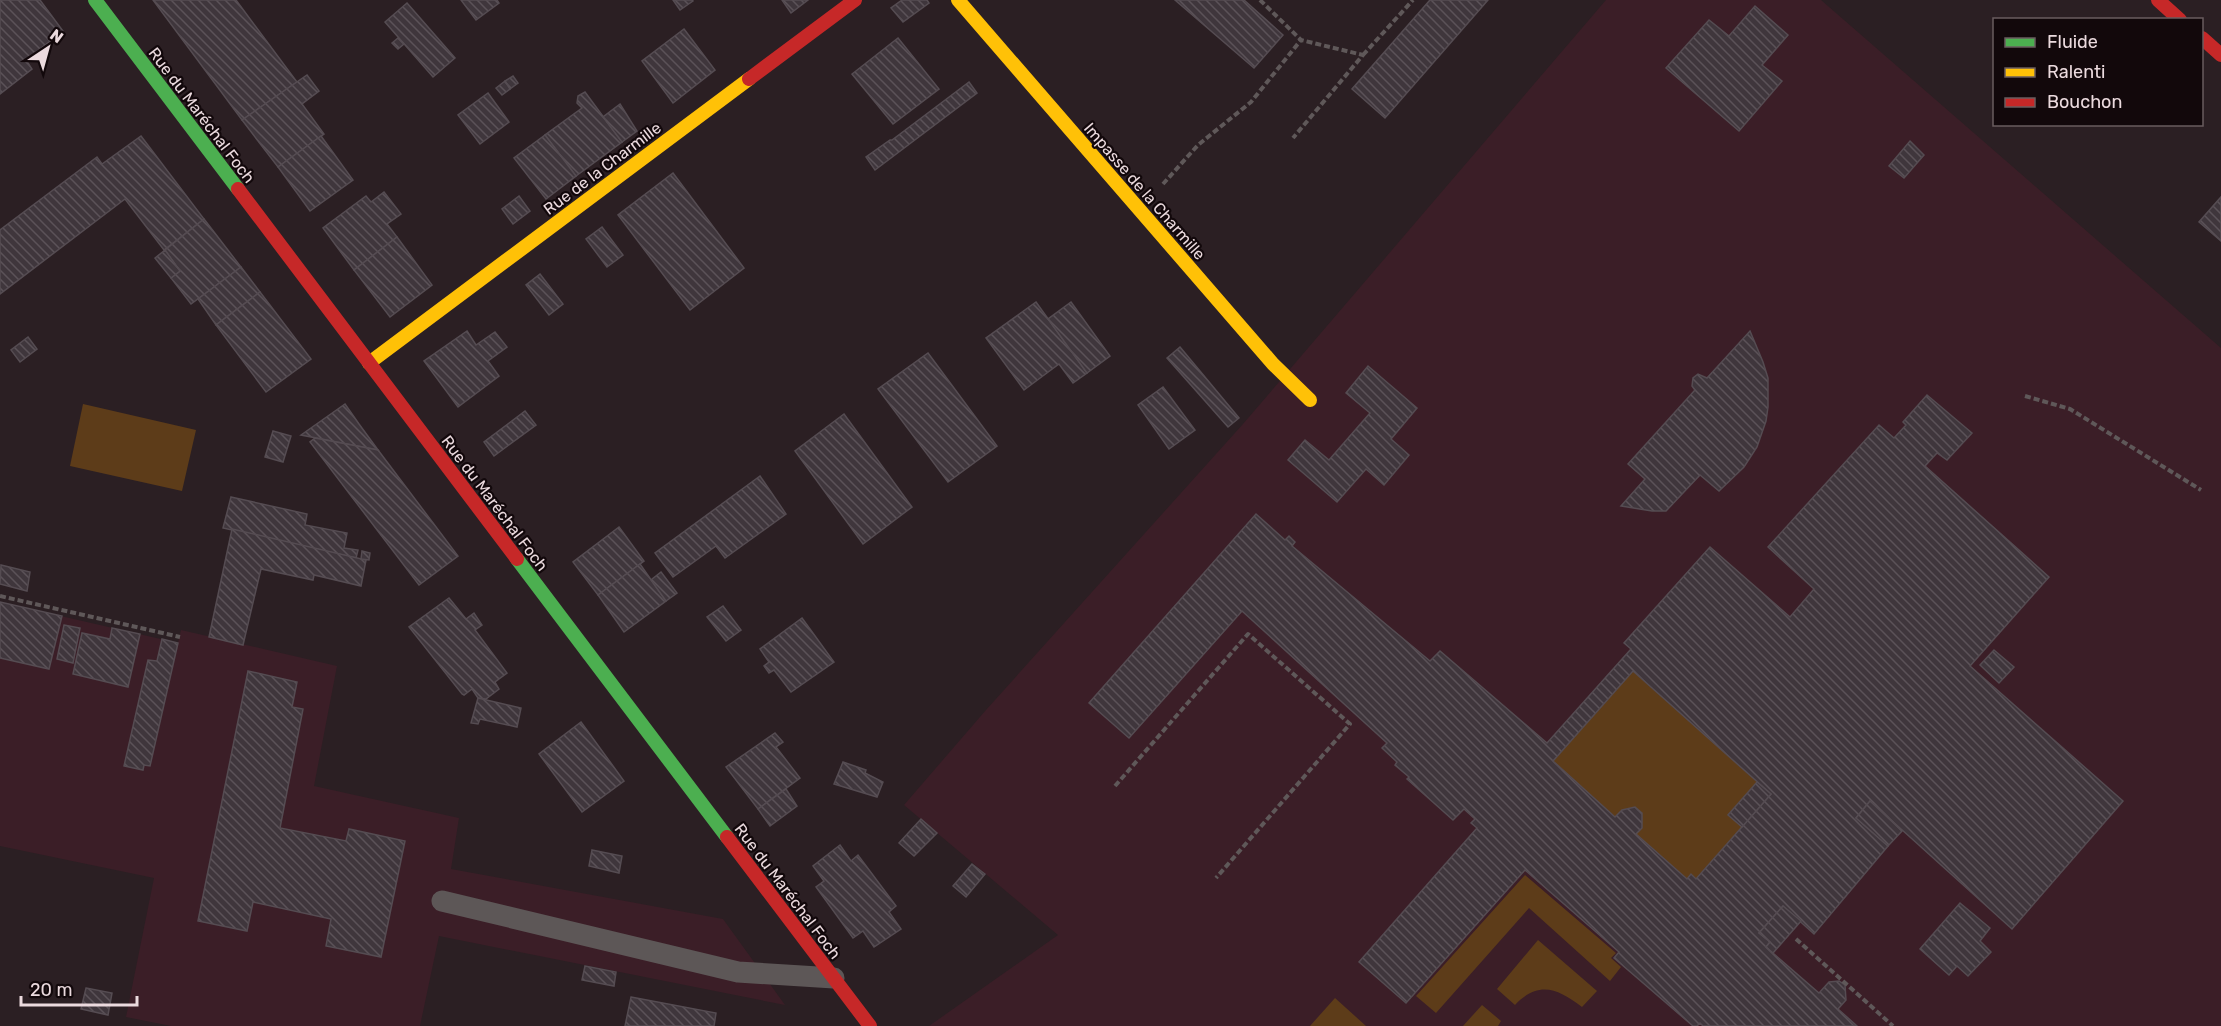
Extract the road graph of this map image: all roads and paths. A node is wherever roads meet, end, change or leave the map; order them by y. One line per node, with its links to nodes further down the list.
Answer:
1 (95, 0): 14 (main road, Rue du Maréchal Foch)
2 (855, 0): 14 (main road, Rue de la Charmille)
3 (958, 0): 13 (main road, Impasse de la Charmille)
4 (1260, 0): 9 (path)
5 (1413, 0): 10 (path)
6 (2158, 0): 7 (main road)
7 (2178, 18)
8 (2203, 39): 11 (main road)
9 (1301, 40): 10 (path); 13 (path)
10 (1363, 55): 12 (path)
11 (2221, 55)
12 (1293, 138)
13 (1139, 209): 16 (main road, Impasse de la Charmille)
14 (369, 363): 24 (main road, Rue du Maréchal Foch)
15 (2025, 396): 17 (path)
16 (1310, 400)
17 (2202, 490)
18 (0, 596): 19 (path)
19 (180, 637)
20 (1115, 786): 21 (path)
21 (1216, 878)
22 (442, 901): 24 (lane)
23 (1796, 939): 26 (path)
24 (834, 978): 25 (main road, Rue du Maréchal Foch)
25 (870, 1026)
26 (1893, 1026)

